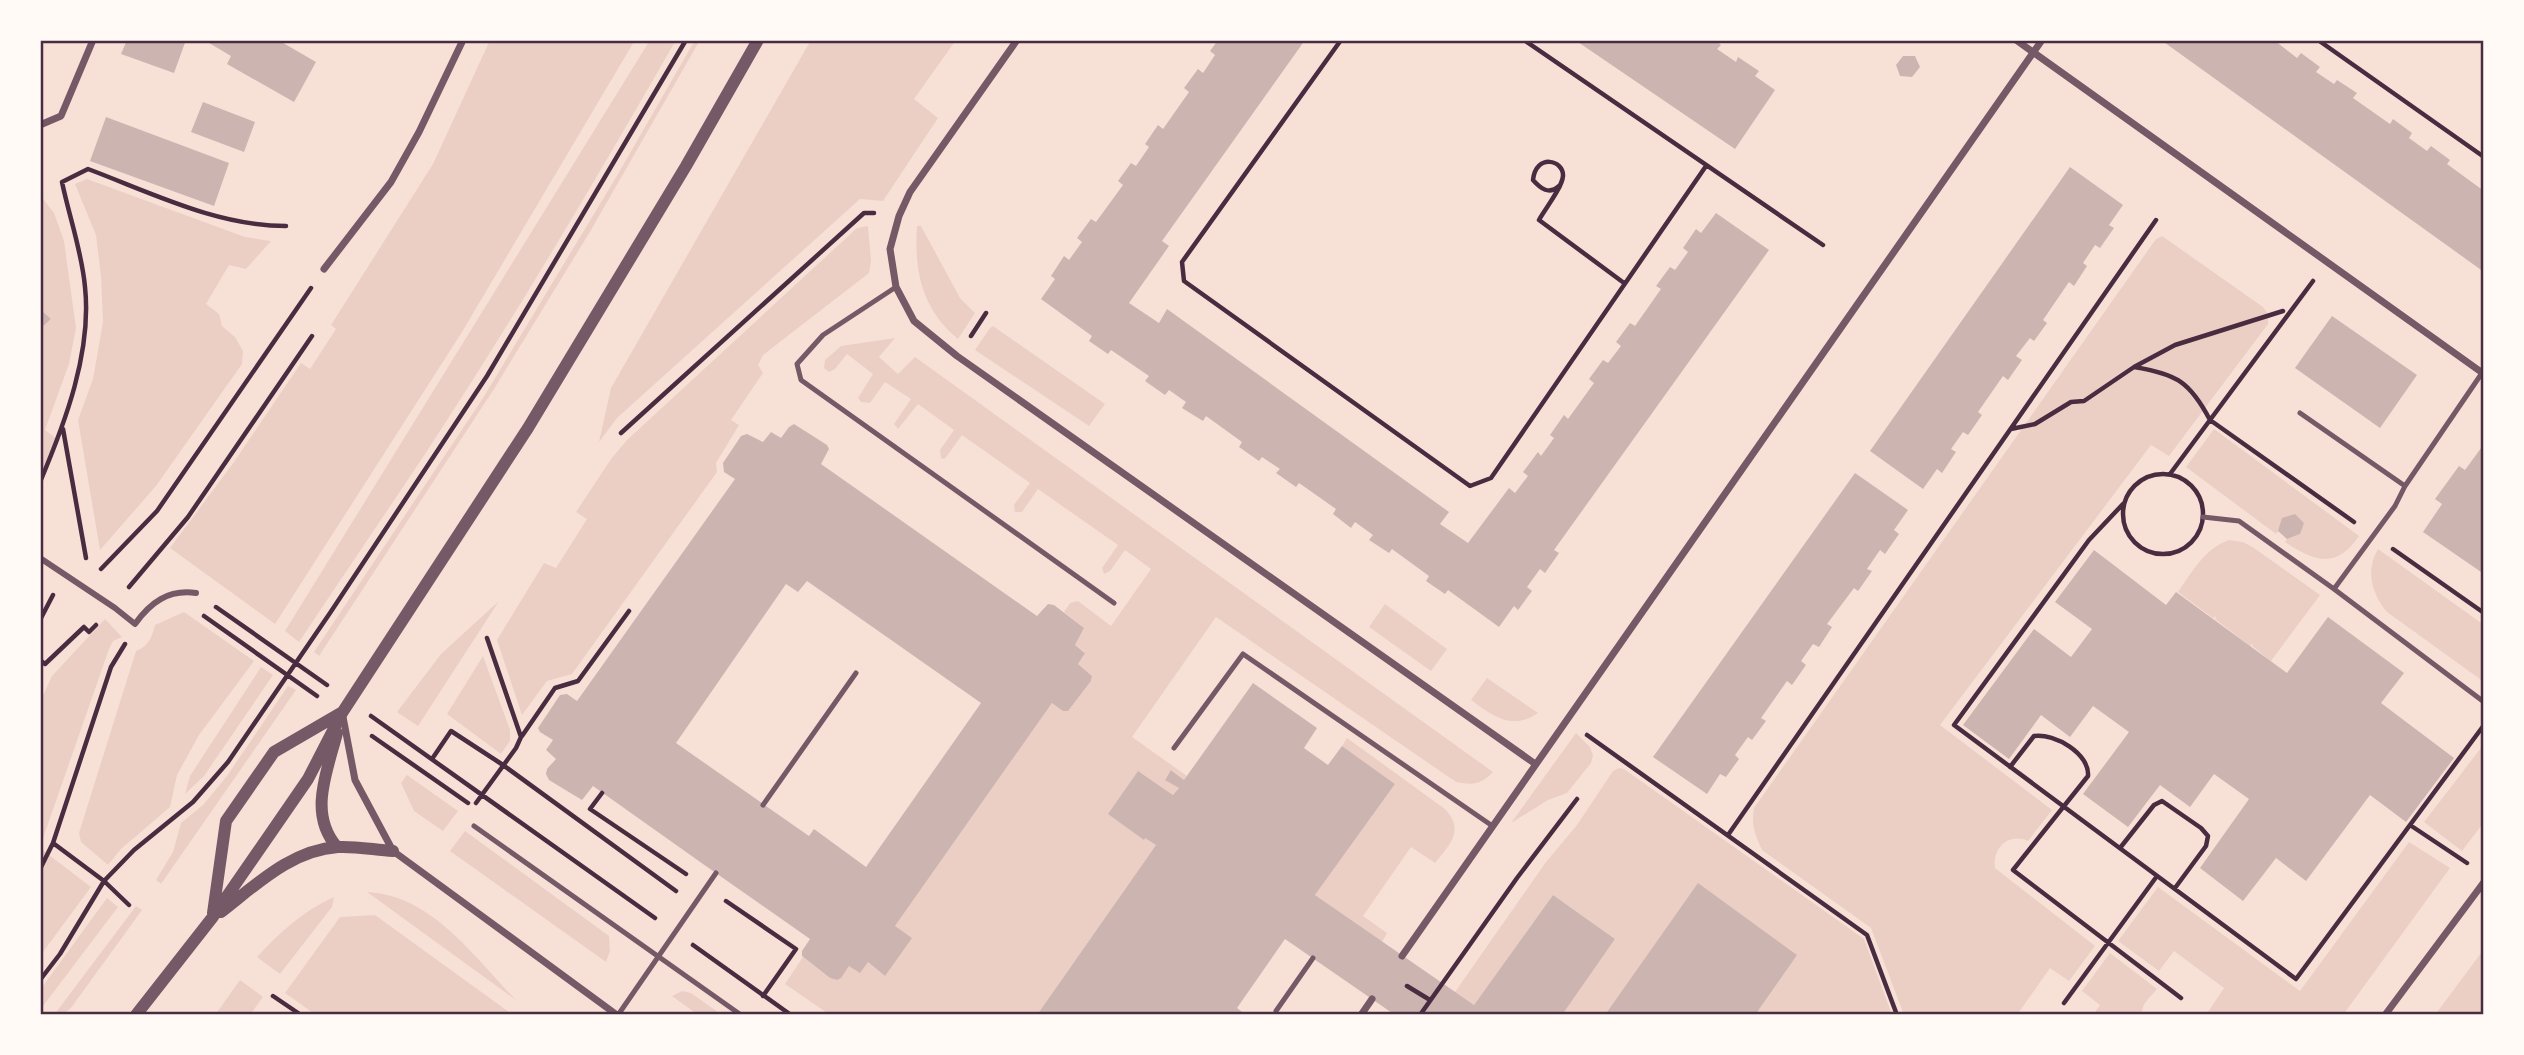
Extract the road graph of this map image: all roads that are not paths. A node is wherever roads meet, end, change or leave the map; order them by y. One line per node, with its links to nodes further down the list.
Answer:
1 (93, 40): 8 (street)
2 (463, 40): 9 (street)
3 (758, 40): 21 (street)
4 (1017, 40): 10 (street)
5 (2016, 40): 7 (street)
6 (2042, 40): 7 (street)
7 (2033, 53): 11 (street); 23 (street)
8 (40, 125)
9 (324, 269)
10 (896, 287): 18 (lane); 23 (street)
11 (2483, 374): 13 (lane)
12 (2300, 413): 13 (lane)
13 (2405, 486): 16 (lane)
14 (2203, 517): 16 (lane)
15 (40, 558): 17 (street)
16 (2334, 589): 20 (lane)
17 (196, 593)
18 (1114, 603)
19 (856, 673): 24 (lane)
20 (2484, 702)
21 (342, 713): 27 (street); 28 (street); 31 (street); 31 (street)
22 (1174, 748): 25 (lane)
23 (1534, 763): 25 (street)
24 (763, 805)
25 (1491, 825): 33 (street)
26 (474, 826): 32 (lane)
27 (337, 847): 28 (street); 31 (street)
28 (393, 851): 38 (street)
29 (716, 873): 32 (lane)
30 (2484, 882): 41 (street)
31 (212, 918): 37 (street)
32 (658, 956): 38 (lane); 39 (lane)
33 (1402, 956)
34 (1313, 958): 36 (lane)
35 (1372, 999): 40 (street)
36 (1276, 1011)
37 (136, 1015)
38 (618, 1015)
39 (741, 1015)
40 (1361, 1015)
41 (2385, 1015)

